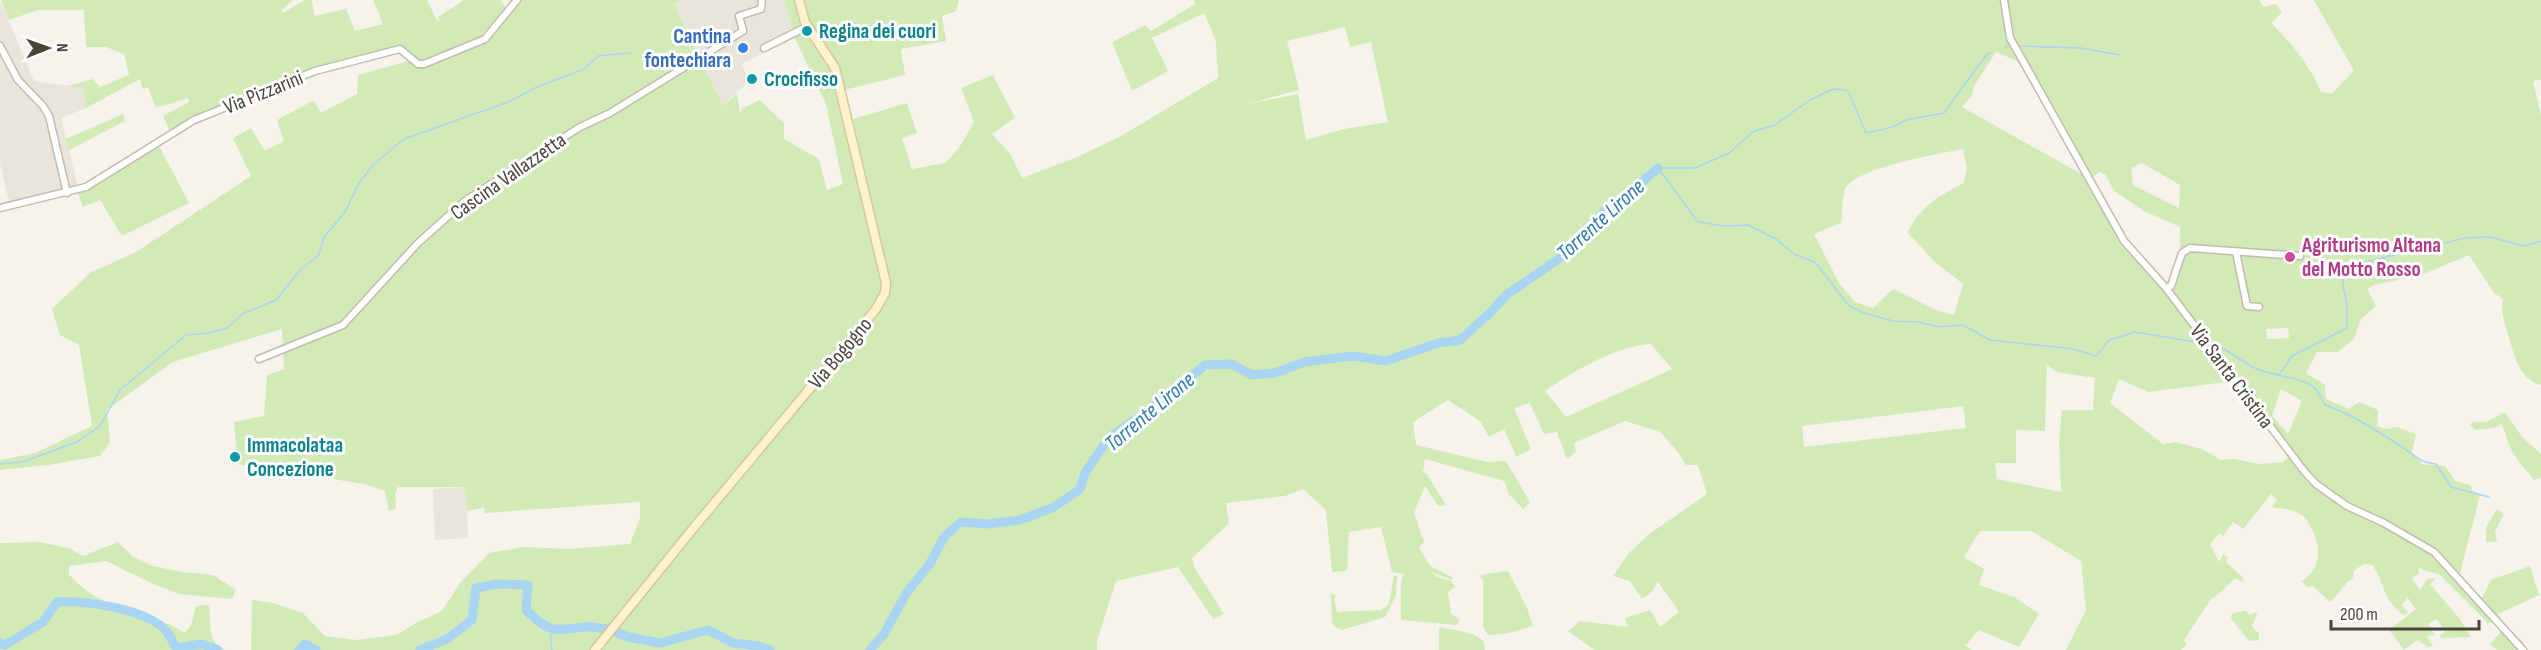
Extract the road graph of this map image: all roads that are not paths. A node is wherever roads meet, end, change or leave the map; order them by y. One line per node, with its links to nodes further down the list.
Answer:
1 (517, 0): 8 (street, Via Pizzarini)
2 (762, 0): 14 (street, Cascina Vallazzetta)
3 (799, 0): 5 (main road, Via Bogogno)
4 (2004, 0): 12 (street, Via Santa Cristina)
5 (808, 26): 7 (street); 15 (main road, Via Bogogno)
6 (0, 46): 8 (street)
7 (764, 48)
8 (67, 192): 9 (street, Via Pizzarini)
9 (0, 208)
10 (2236, 252): 11 (street); 12 (street); 13 (street)
11 (2300, 256)
12 (2166, 288): 16 (street, Via Santa Cristina)
13 (2259, 307)
14 (259, 359)
15 (595, 650)
16 (2523, 650)

